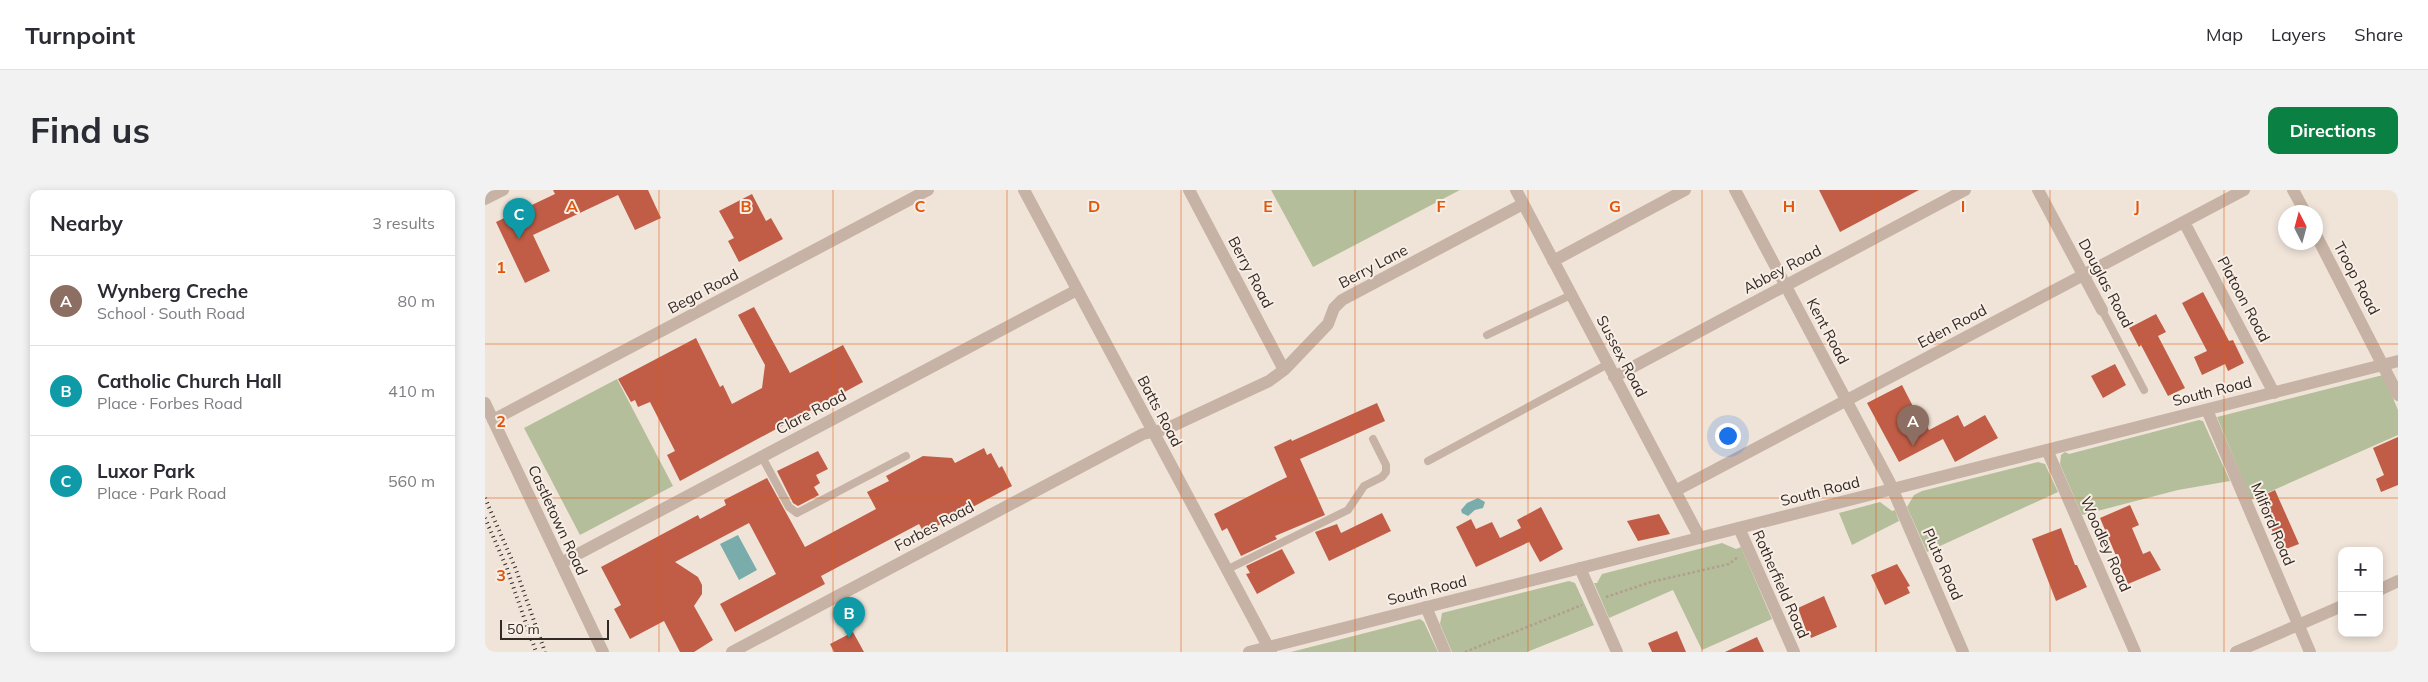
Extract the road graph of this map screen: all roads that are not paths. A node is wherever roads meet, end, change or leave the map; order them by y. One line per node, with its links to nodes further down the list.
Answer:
1 (503, 190): 12 (street)
2 (928, 190): 35 (street, Bega Road)
3 (1024, 190): 20 (street, Batts Road)
4 (1189, 190): 27 (street, Berry Road)
5 (1516, 190): 13 (street, Sussex Road)
6 (1685, 190): 17 (street)
7 (1735, 190): 19 (street, Kent Road)
8 (1965, 190): 19 (street, Abbey Road)
9 (2038, 190): 18 (street, Douglas Road)
10 (2244, 190): 15 (street, Eden Road)
11 (2293, 190): 14 (street)
12 (485, 199)
13 (1523, 204): 17 (street, Sussex Road); 27 (street, Berry Lane)
14 (2301, 205)
15 (2184, 222): 18 (street, Eden Road); 30 (street, Platoon Road)
16 (2323, 248): 26 (street, Troop Road)
17 (1553, 261): 21 (street, Sussex Road)
18 (2083, 275): 22 (street, Douglas Road); 32 (street, Eden Road)
19 (1786, 286): 28 (street, Abbey Road); 32 (street, Kent Road)
20 (1077, 290): 36 (street, Batts Road); 40 (street, Clare Road)
21 (1571, 294): 23 (lane); 25 (street, Sussex Road)
22 (2102, 310): 29 (lane, Douglas Road)
23 (1487, 335)
24 (2398, 361): 26 (street, South Road)
25 (1608, 364): 28 (street, Sussex Road); 41 (lane)
26 (2384, 364): 30 (street, South Road); 31 (street, Troop Road)
27 (1284, 370): 36 (street, Berry Lane)
28 (1615, 377): 43 (street, Sussex Road)
29 (2144, 390)
30 (2274, 392): 34 (street, South Road)
31 (2398, 395)
32 (1847, 400): 42 (street, Kent Road); 43 (street, Eden Road)
33 (485, 403): 35 (street, Castletown Road)
34 (2207, 410): 38 (street, South Road); 53 (street, Milford Road)
35 (493, 420): 46 (street, Castletown Road)
36 (1153, 433): 48 (street, Batts Road); 56 (street, Forbes Road)
37 (1373, 439): 48 (lane)
38 (2047, 450): 42 (street, South Road); 62 (street, Woodley Road)
39 (906, 456): 40 (lane)
40 (762, 457): 46 (street, Clare Road)
41 (1428, 461)
42 (1893, 489): 44 (street, South Road); 61 (street, Pluto Road)
43 (1675, 491): 45 (street, Sussex Road)
44 (1739, 528): 45 (street, South Road); 60 (street, Rotherfield Road)
45 (1700, 538): 47 (street, South Road)
46 (561, 563): 55 (street, Castletown Road)
47 (1580, 568): 51 (street, South Road); 59 (street)
48 (1226, 570): 54 (street, Batts Road)
49 (2398, 581): 50 (street)
50 (2383, 588)
51 (1426, 607): 54 (street, South Road); 58 (street)
52 (2338, 608): 53 (street)
53 (2298, 625): 63 (street); 64 (street, Milford Road)
54 (1269, 650): 57 (street, South Road)
55 (603, 652)
56 (732, 652)
57 (1249, 652)
58 (1445, 652)
59 (1617, 652)
60 (1794, 652)
61 (1963, 652)
62 (2135, 652)
63 (2237, 652)
64 (2310, 652)

